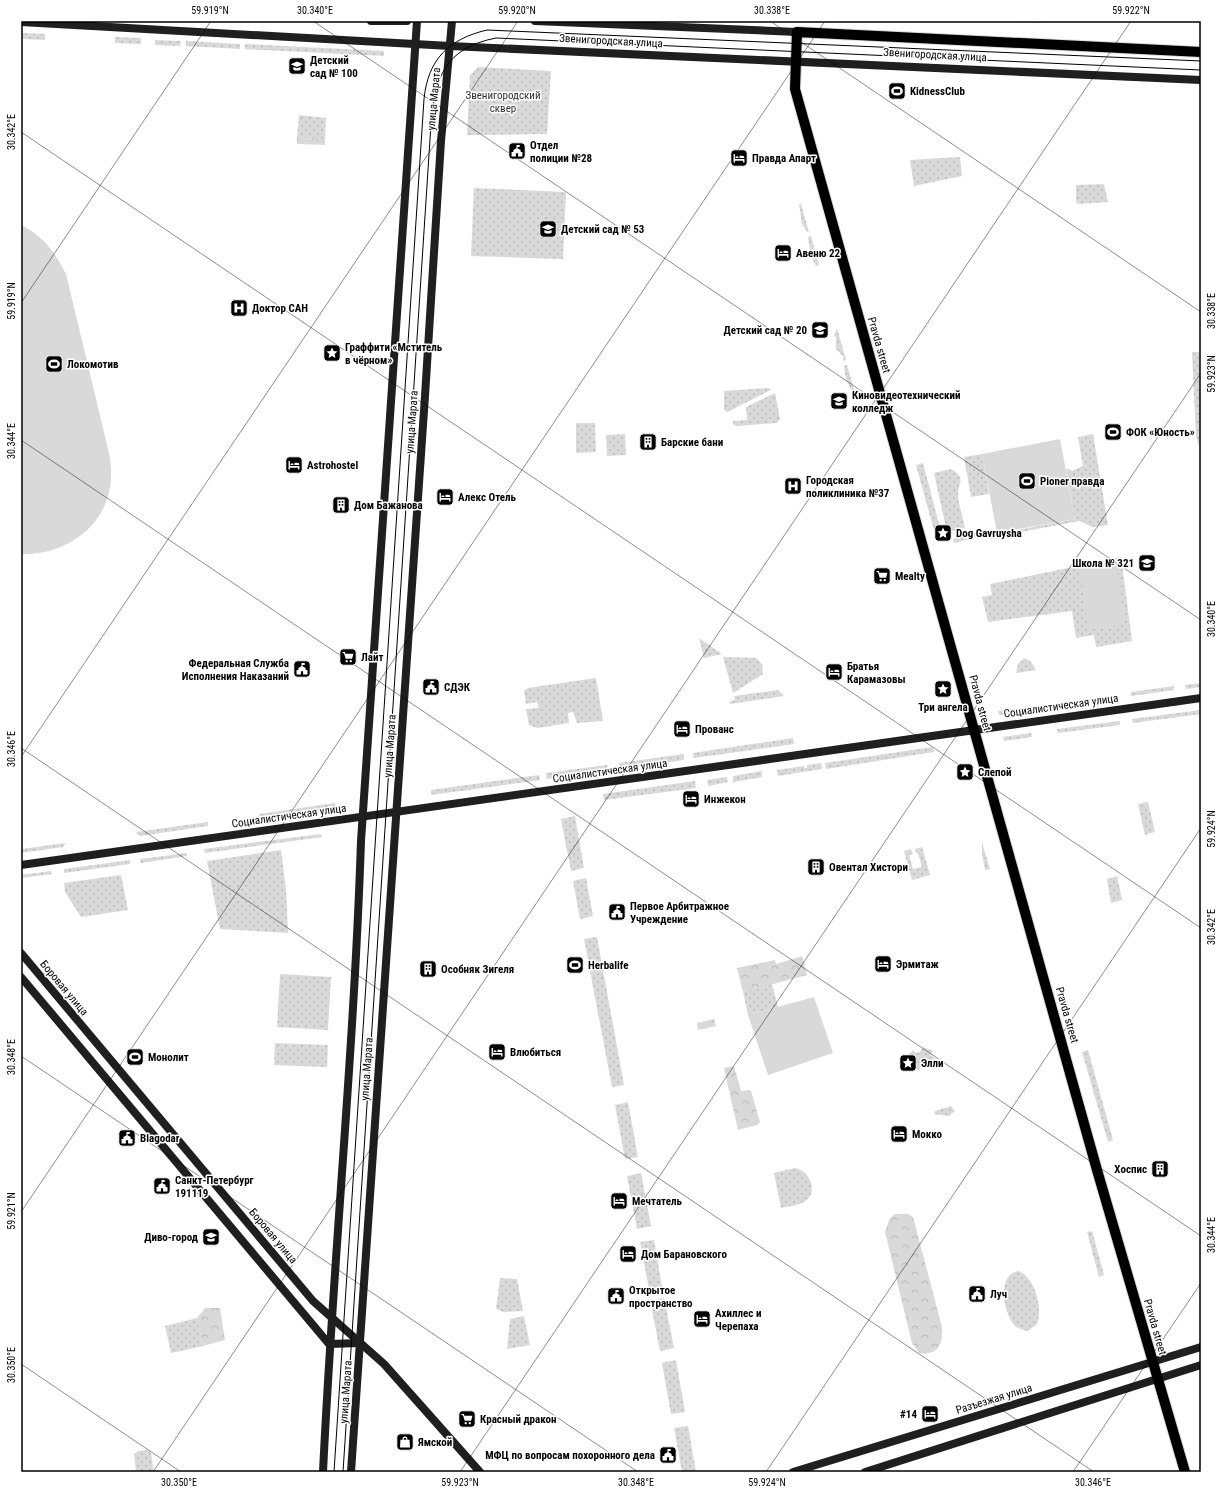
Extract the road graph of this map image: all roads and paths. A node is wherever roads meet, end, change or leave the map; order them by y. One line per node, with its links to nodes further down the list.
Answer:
1 (371, 21): 2 (street)
2 (407, 21)
3 (417, 21): 8 (street, улица Марата)
4 (452, 21): 9 (street, улица Марата)
5 (535, 21): 7 (street, Звенигородская улица)
6 (21, 22): 8 (street, Звенигородская улица)
7 (797, 32): 10 (main road, Звенигородская улица); 11 (main road, Pravda street)
8 (416, 43): 9 (street, Звенигородская улица); 16 (street, улица Марата)
9 (450, 46): 11 (street, Звенигородская улица); 15 (street, улица Марата)
10 (1201, 52)
11 (796, 61): 12 (street, Звенигородская улица); 14 (main road, Pravda street)
12 (1201, 80)
13 (1201, 698): 14 (street, Социалистическая улица)
14 (974, 729): 15 (street, Социалистическая улица); 24 (main road, Pravda street)
15 (397, 812): 16 (street, Социалистическая улица); 21 (street, улица Марата)
16 (364, 817): 17 (street, Социалистическая улица); 20 (street, улица Марата)
17 (21, 865)
18 (21, 953): 20 (street, Боровая улица)
19 (21, 977): 22 (street)
20 (331, 1318): 21 (street, Боровая улица); 22 (street, улица Марата)
21 (360, 1343): 22 (street); 28 (street, улица Марата); 29 (street, Боровая улица)
22 (329, 1344): 27 (street, улица Марата)
23 (1201, 1347): 24 (street, Разъезжая улица)
24 (1153, 1362): 26 (main road, Pravda street); 30 (street, Разъезжая улица)
25 (1201, 1365): 26 (street)
26 (1158, 1379): 31 (street); 32 (main road, Pravda street)
27 (323, 1472)
28 (351, 1472)
29 (480, 1472)
30 (793, 1472)
31 (865, 1472)
32 (1185, 1472)

